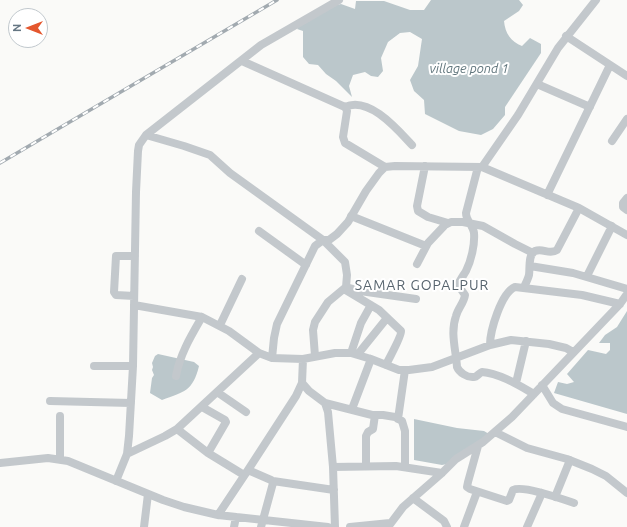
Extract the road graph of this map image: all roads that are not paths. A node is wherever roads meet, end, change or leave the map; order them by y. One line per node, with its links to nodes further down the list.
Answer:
1 (339, 0): 4 (street)
2 (596, 0): 3 (street)
3 (566, 36): 5 (street); 7 (street)
4 (242, 60): 8 (street); 11 (street)
5 (610, 65): 6 (street); 9 (street)
6 (627, 76)
7 (537, 84): 9 (street); 16 (street)
8 (345, 107): 13 (street); 15 (street)
9 (590, 107): 17 (street)
10 (627, 119): 12 (street)
11 (146, 136): 27 (street); 30 (street)
12 (612, 141)
13 (412, 145)
14 (425, 166): 15 (street); 16 (street); 22 (street)
15 (385, 167): 21 (street)
16 (480, 167): 17 (street); 23 (street)
17 (547, 195): 19 (street)
18 (627, 198): 20 (street)
19 (579, 208): 24 (street); 29 (street)
20 (627, 210)
21 (351, 216): 27 (street); 28 (street)
22 (448, 223): 23 (street); 28 (street)
23 (470, 224): 29 (street); 55 (street)
24 (612, 226): 26 (street); 34 (street)
25 (259, 231): 32 (street)
26 (626, 232)
27 (323, 240): 32 (street); 37 (street)
28 (426, 246): 31 (street)
29 (533, 253): 33 (street)
30 (135, 256): 40 (street); 40 (street)
31 (417, 264)
32 (306, 265): 54 (street)
33 (530, 266): 34 (street); 36 (street)
34 (587, 276): 38 (street)
35 (242, 279): 47 (street)
36 (524, 287): 42 (street); 49 (street)
37 (345, 288): 41 (street); 44 (street); 53 (street)
38 (627, 288)
39 (627, 294): 42 (street)
40 (134, 296): 43 (street)
41 (416, 299)
42 (620, 304): 50 (street)
43 (134, 305): 45 (street); 60 (street)
44 (371, 305): 46 (street); 52 (street)
45 (202, 317): 47 (street); 62 (street)
46 (387, 318): 52 (street); 58 (street)
47 (220, 325): 51 (street)
48 (526, 341): 49 (street); 50 (street); 64 (street)
49 (490, 345): 55 (street)
50 (573, 352): 65 (street)
51 (259, 353): 54 (street); 66 (street)
52 (354, 353): 53 (street); 57 (street)
53 (315, 356): 56 (street)
54 (272, 358): 56 (street)
55 (456, 358): 61 (street); 64 (street)
56 (303, 359): 63 (street)
57 (371, 359): 58 (street); 72 (street)
58 (386, 365): 61 (street)
59 (94, 366): 60 (street)
60 (133, 366): 69 (street)
61 (404, 370): 76 (street)
62 (176, 376)
63 (302, 383): 70 (street); 89 (street)
64 (516, 383): 67 (street)
65 (542, 385): 67 (street); 77 (street)
66 (217, 392): 71 (street); 73 (street)
67 (534, 394): 79 (street)
68 (50, 401): 69 (street)
69 (131, 403): 82 (street)
70 (325, 403): 72 (street); 87 (street)
71 (202, 406): 78 (street); 81 (street)
72 (352, 409): 74 (street)
73 (246, 412)
74 (375, 415): 76 (street); 86 (street)
75 (60, 416): 83 (street)
76 (398, 419): 88 (street)
77 (627, 427)
78 (177, 429): 81 (street); 82 (street)
79 (495, 432): 80 (street); 84 (street)
80 (478, 446): 90 (street); 94 (street)
81 (208, 453): 89 (street)
82 (127, 454): 91 (street)
83 (60, 459): 85 (street); 91 (street)
84 (570, 460): 95 (street); 98 (street)
85 (0, 463)
86 (366, 466): 87 (street); 88 (street)
87 (333, 467): 93 (street)
88 (405, 467): 90 (street)
89 (246, 473): 92 (street); 101 (street)
90 (442, 473): 99 (street)
91 (116, 481): 97 (street)
92 (273, 481): 93 (street); 103 (street)
93 (334, 490): 110 (street)
94 (477, 492): 96 (street); 106 (street)
95 (627, 492)
96 (542, 493): 98 (street); 114 (street)
97 (148, 494): 101 (street); 107 (street)
98 (555, 496): 100 (street)
99 (413, 498): 104 (street); 113 (street)
100 (574, 503)
101 (218, 514): 102 (street)
102 (236, 517): 103 (street); 108 (street)
103 (262, 524): 105 (street)
104 (389, 525): 112 (street)
105 (308, 526): 109 (street)
106 (466, 526)
107 (144, 527)
108 (234, 527)
109 (328, 527)
110 (335, 527)
111 (350, 527): 112 (street)
112 (356, 527)
113 (447, 527)
114 (527, 527)

